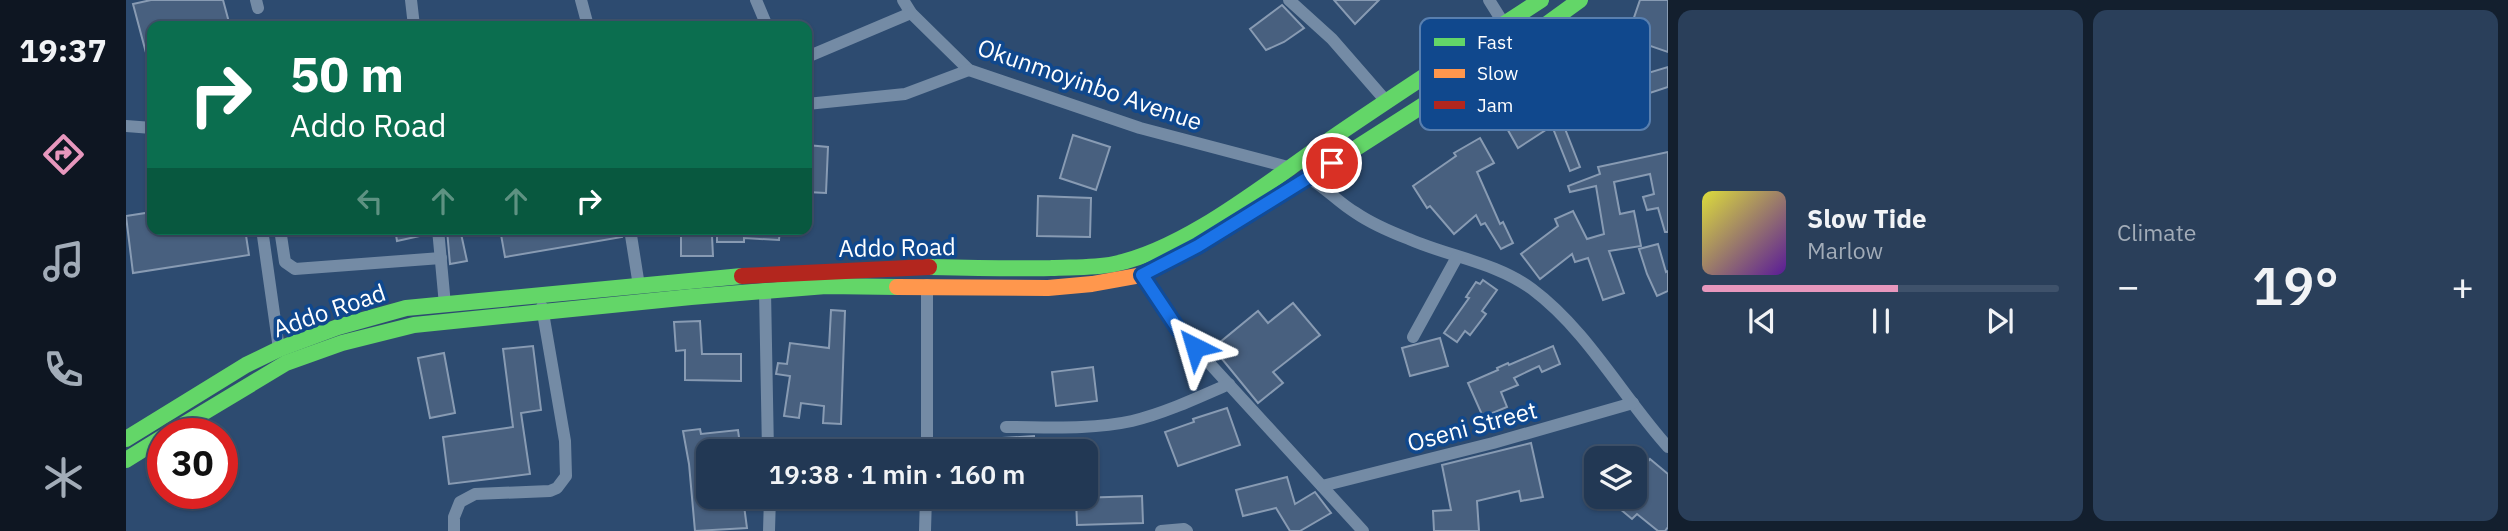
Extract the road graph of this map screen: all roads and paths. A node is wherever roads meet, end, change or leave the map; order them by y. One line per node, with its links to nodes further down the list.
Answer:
1 (411, 0): 13 (street)
2 (581, 0): 14 (street)
3 (756, 0): 15 (street)
4 (903, 0): 9 (street, Okunmoyinbo Avenue)
5 (1289, 0): 19 (street)
6 (1489, 0): 10 (street)
7 (1541, 0): 11 (main road, Addo Road)
8 (1580, 0): 12 (main road, Addo Road)
9 (911, 13): 16 (street); 17 (street, Okunmoyinbo Avenue)
10 (1500, 18)
11 (1513, 18)
12 (1555, 18)
13 (413, 21)
14 (587, 21)
15 (765, 21)
16 (812, 55)
17 (969, 71): 20 (street); 24 (street, Okunmoyinbo Avenue)
18 (1420, 79): 19 (main road, Addo Road)
19 (1386, 101): 24 (main road, Addo Road)
20 (812, 103)
21 (1420, 107): 25 (main road, Addo Road)
22 (126, 126): 23 (street)
23 (147, 128)
24 (1288, 167): 34 (main road, Addo Road)
25 (1309, 178): 30 (street); 32 (main road, Addo Road)
26 (263, 235): 39 (street)
27 (280, 235): 31 (street)
28 (439, 235): 31 (street)
29 (631, 235): 34 (street)
30 (1457, 257): 38 (street); 41 (street)
31 (441, 258): 36 (street)
32 (1142, 275): 33 (main road, Addo Road); 40 (street)
33 (927, 285): 35 (main road, Addo Road); 46 (street)
34 (639, 286): 37 (main road, Addo Road)
35 (765, 291): 37 (main road, Addo Road); 45 (street)
36 (445, 304): 37 (main road, Addo Road); 39 (main road, Addo Road)
37 (541, 304): 42 (main road, Addo Road); 53 (street)
38 (1413, 337)
39 (279, 349): 44 (main road, Addo Road)
40 (1228, 384): 43 (street); 50 (street)
41 (1633, 403): 48 (street); 50 (street, Oseni Street)
42 (195, 418)
43 (1006, 427)
44 (126, 439)
45 (768, 439)
46 (927, 439)
47 (147, 447): 49 (main road)
48 (1668, 447)
49 (126, 460)
50 (1322, 486): 58 (street)
51 (770, 509): 54 (street)
52 (926, 509): 55 (street)
53 (454, 531)
54 (769, 531)
55 (925, 531)
56 (1161, 531): 57 (street)
57 (1187, 531)
58 (1363, 531)

